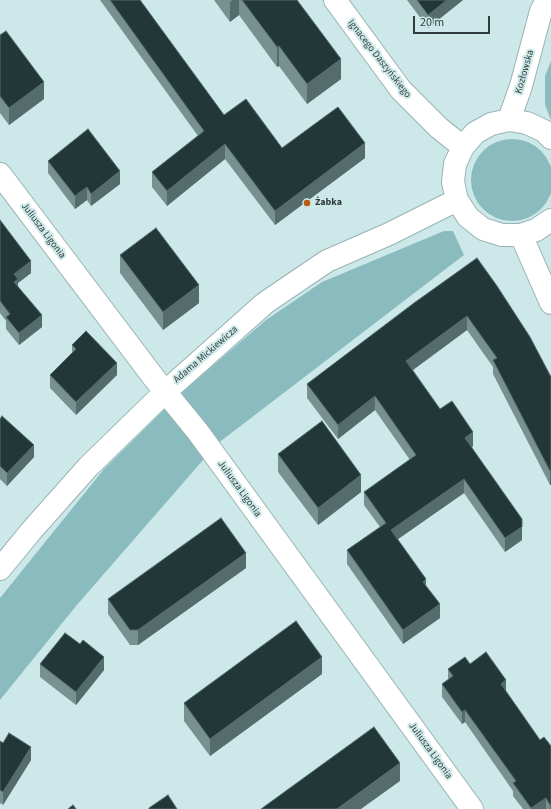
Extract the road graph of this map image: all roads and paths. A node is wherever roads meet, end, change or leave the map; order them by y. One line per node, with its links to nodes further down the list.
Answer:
1 (335, 0): 5 (street, Ignacego Daszyńskiego)
2 (547, 0): 3 (street, Kozłowska)
3 (509, 120): 4 (street); 5 (street)
4 (551, 138)
5 (463, 147): 7 (street)
6 (0, 174): 11 (street, Juliusza Ligonia)
7 (457, 200): 9 (street); 11 (street, Adama Mickiewicza)
8 (551, 220): 9 (street)
9 (521, 235): 10 (street)
10 (551, 303)
11 (165, 392): 12 (street, Adama Mickiewicza); 13 (street, Juliusza Ligonia)
12 (0, 569)
13 (472, 809)

